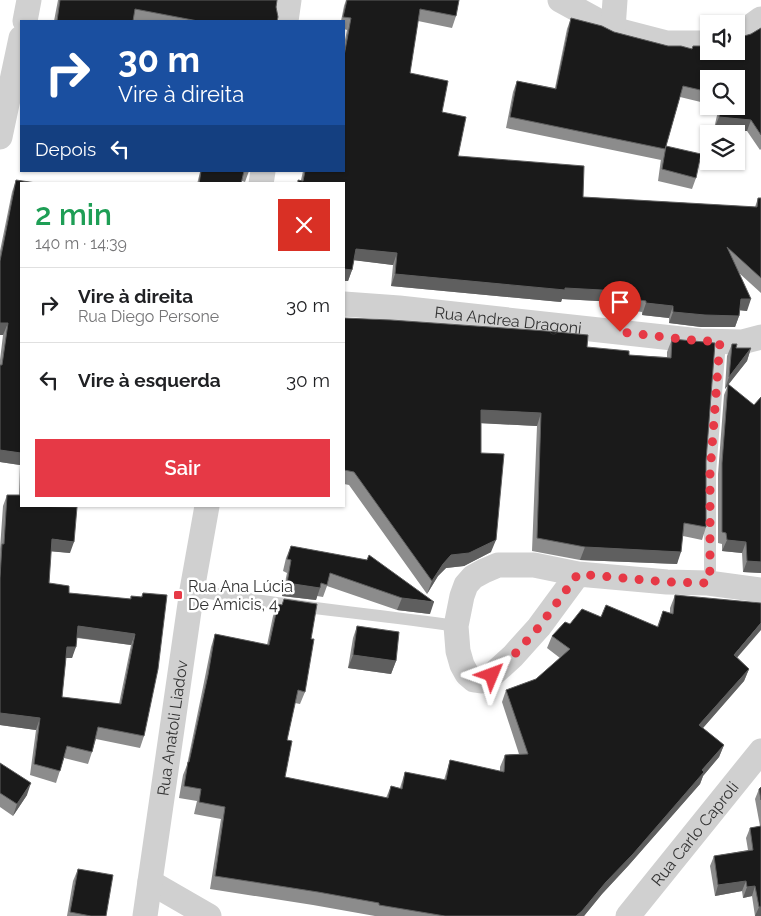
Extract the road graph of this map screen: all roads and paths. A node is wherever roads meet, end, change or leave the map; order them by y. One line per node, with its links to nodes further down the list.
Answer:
1 (29, 0): 6 (street)
2 (289, 0): 7 (street)
3 (560, 0): 8 (street)
4 (615, 0): 8 (street)
5 (761, 19): 9 (street)
6 (25, 20)
7 (286, 20)
8 (613, 29): 11 (street)
9 (745, 31)
10 (20, 43): 12 (street)
11 (700, 43)
12 (0, 137)
13 (345, 304): 15 (street, Rua Andrea Dragoni)
14 (761, 337): 15 (street, Rua Andrea Dragoni)
15 (720, 341): 18 (lane)
16 (207, 507): 19 (street, Rua Anatoli Liadov)
17 (578, 574): 18 (street); 21 (street); 21 (street)
18 (708, 583): 20 (street)
19 (192, 590): 21 (lane); 23 (street, Rua Anatoli Liadov)
20 (761, 590)
21 (456, 626)
22 (761, 751): 26 (street, Rua Carlo Caproli)
23 (150, 882): 24 (street, Rua Anatoli Liadov); 25 (street)
24 (145, 916)
25 (209, 916)
26 (628, 916)

